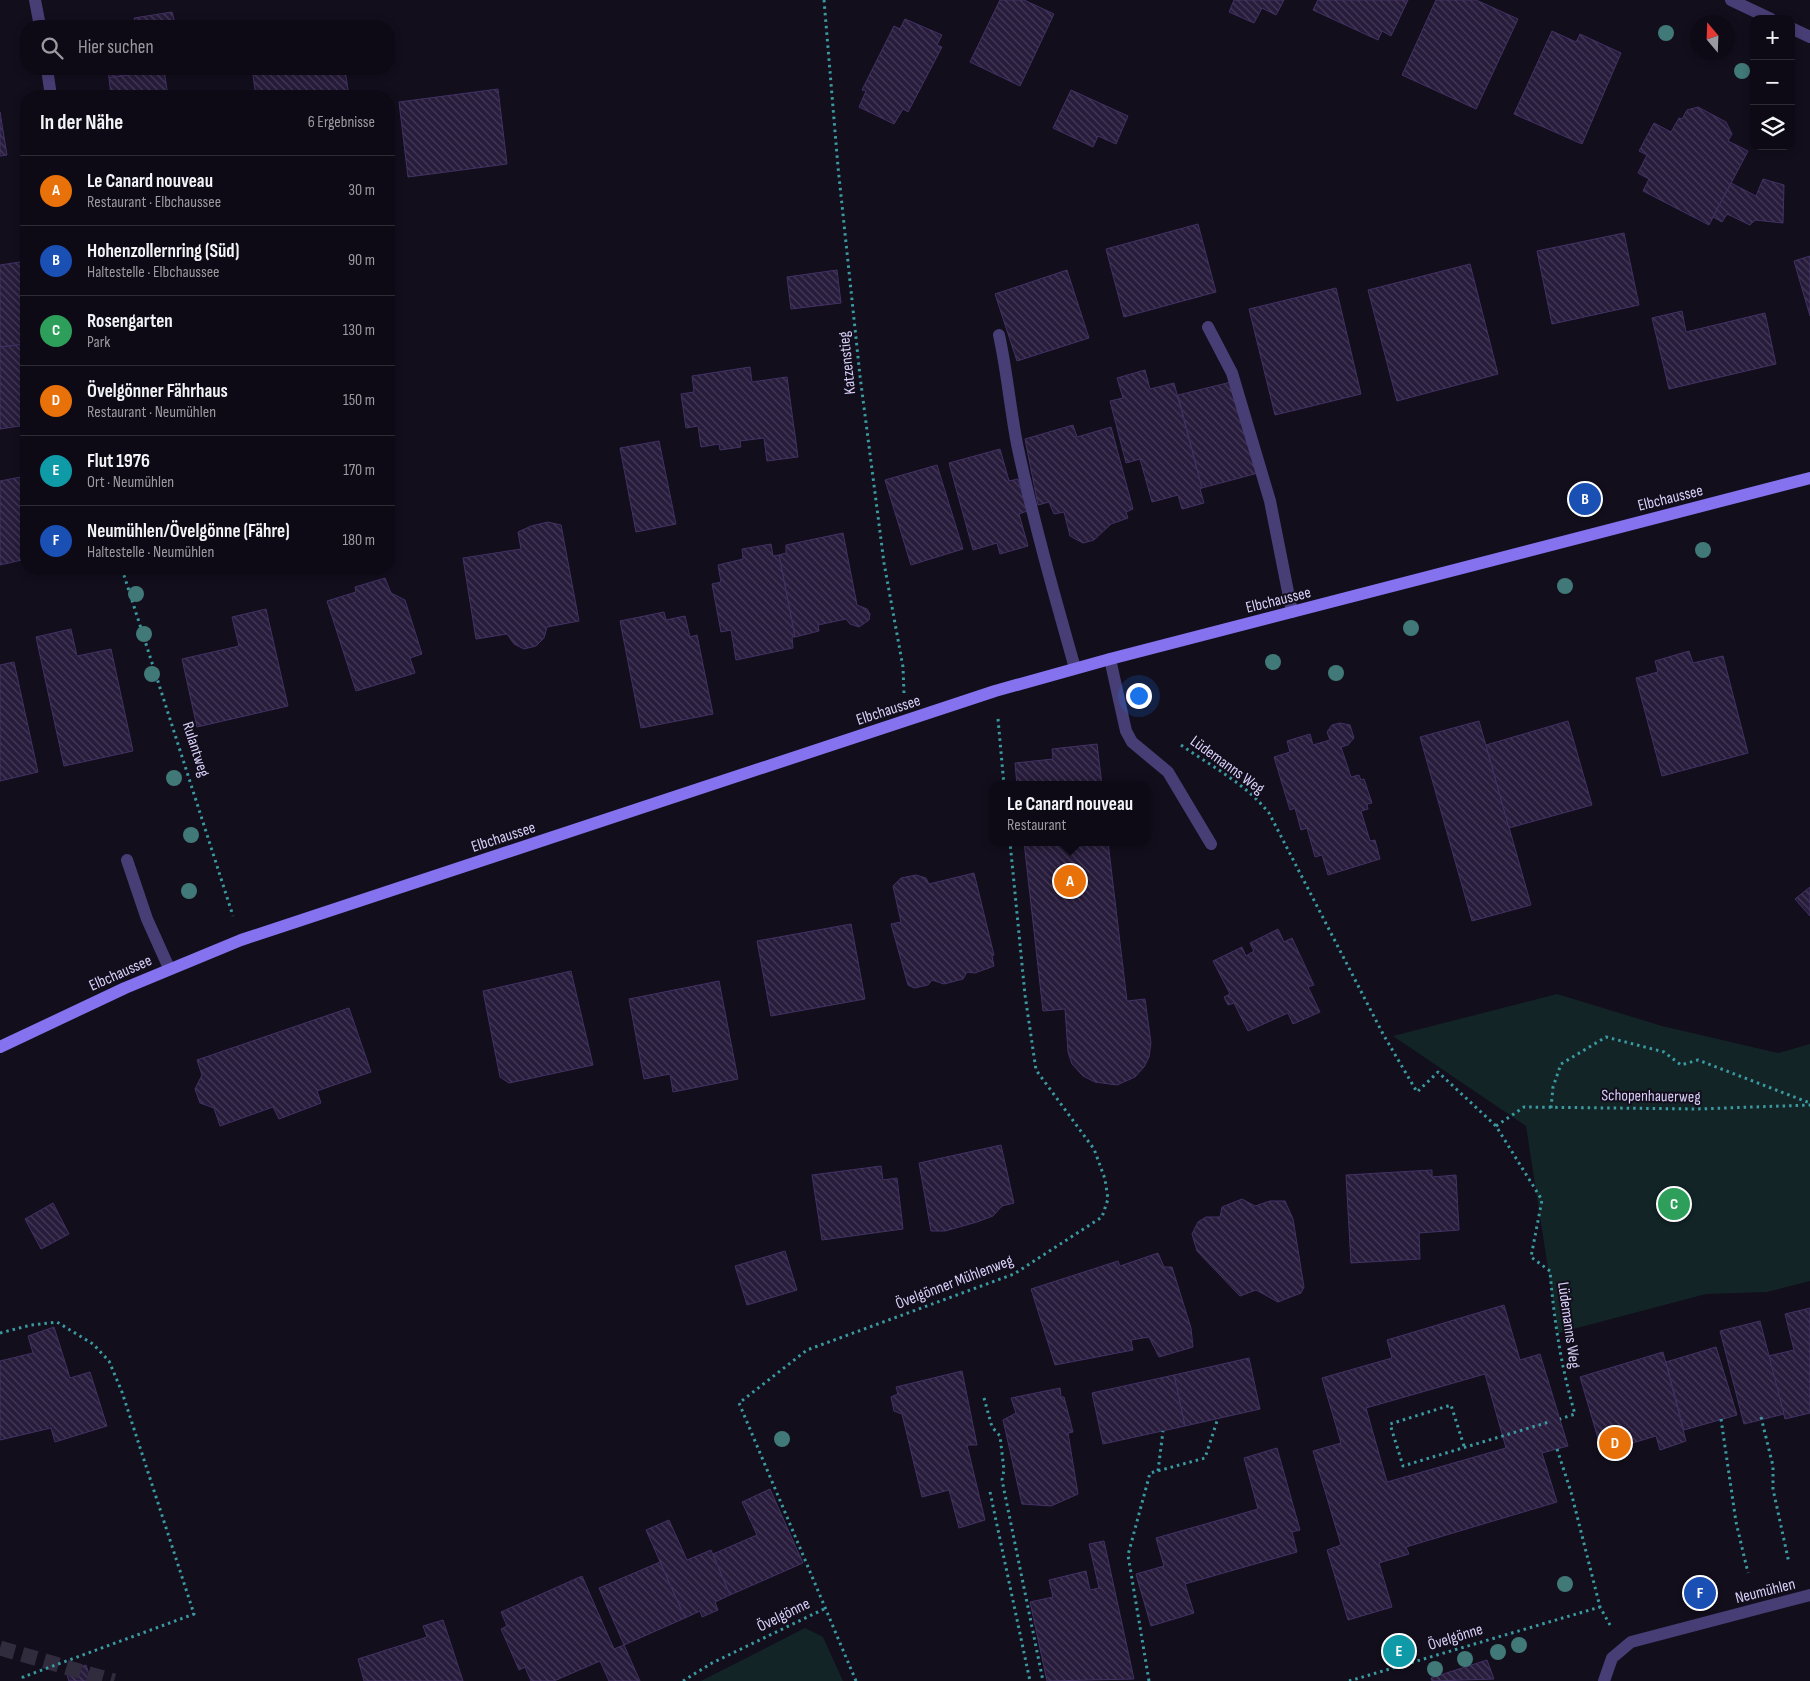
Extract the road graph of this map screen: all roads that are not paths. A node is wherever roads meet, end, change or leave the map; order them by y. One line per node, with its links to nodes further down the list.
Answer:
1 (35, 0): 4 (street)
2 (1731, 0): 3 (street)
3 (1763, 15)
4 (39, 20)
5 (1795, 30): 6 (street)
6 (1810, 37)
7 (48, 75): 8 (street)
8 (50, 90)
9 (1208, 328): 12 (street)
10 (999, 335): 14 (street)
11 (1810, 478): 12 (main road, Elbchaussee)
12 (1292, 612): 13 (main road, Elbchaussee)
13 (1110, 658): 14 (main road, Elbchaussee); 15 (street)
14 (1075, 668): 17 (main road, Elbchaussee)
15 (1211, 844)
16 (127, 860): 17 (street)
17 (169, 968): 18 (main road, Elbchaussee)
18 (0, 1047)
19 (1810, 1595): 20 (street, Neumühlen)
20 (1604, 1681)

